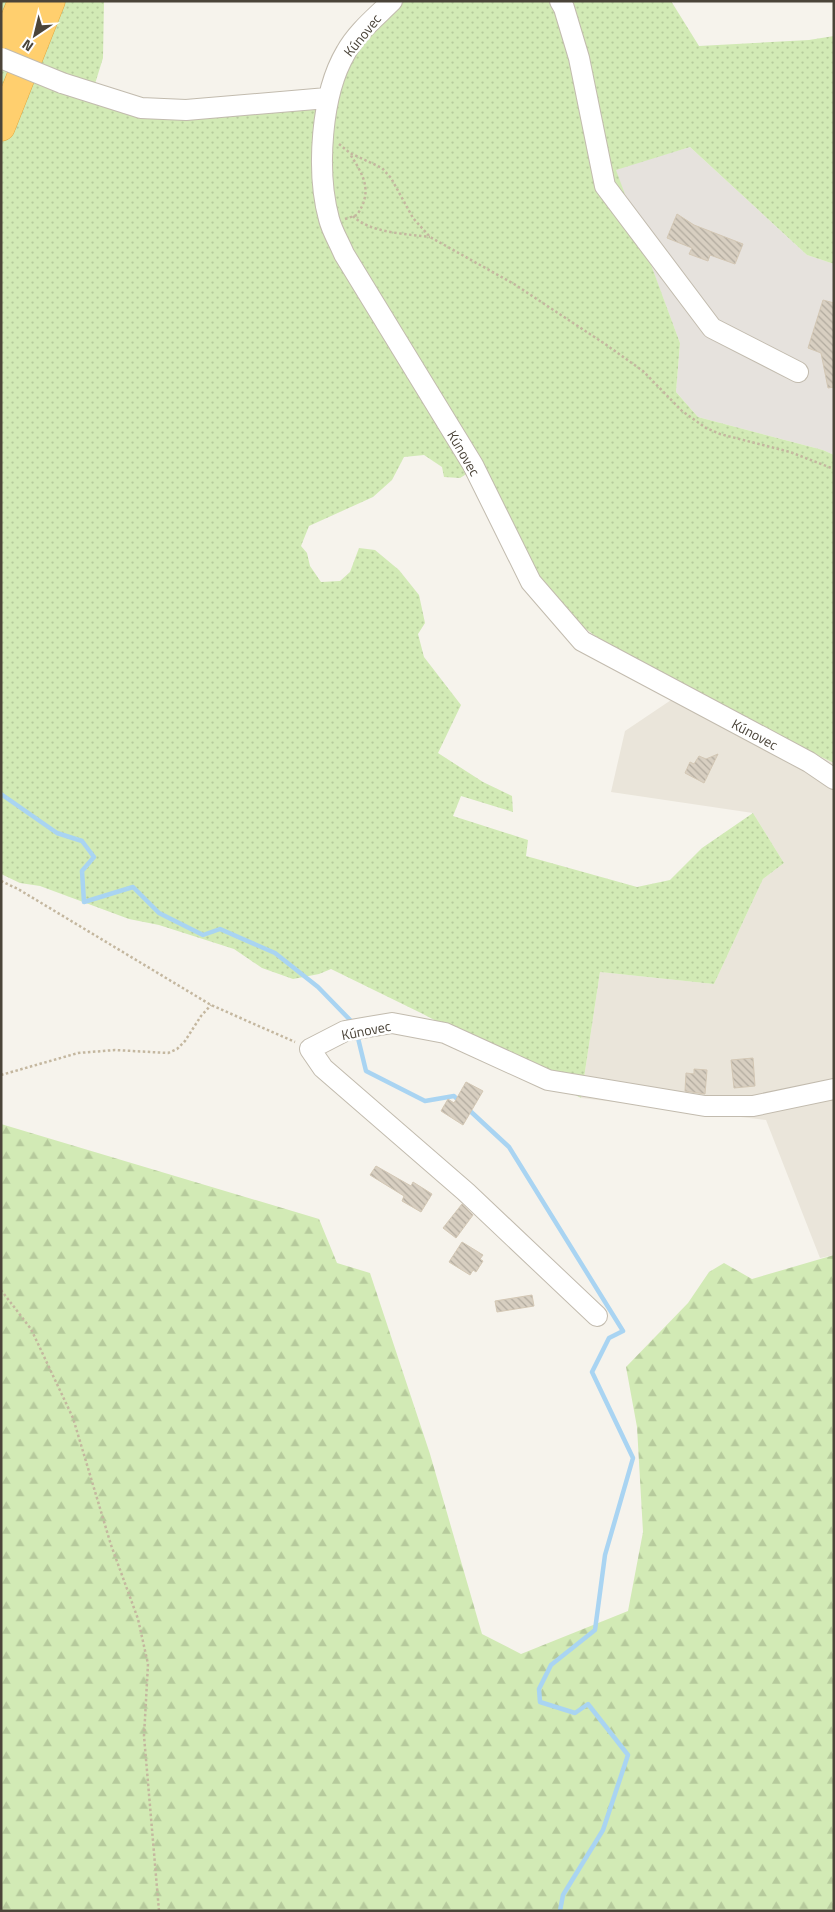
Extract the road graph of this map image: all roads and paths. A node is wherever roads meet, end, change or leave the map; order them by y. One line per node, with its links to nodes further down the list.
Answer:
1 (22, 1): 5 (highway)
2 (51, 1): 8 (highway)
3 (392, 1): 7 (street, Kúnovec)
4 (560, 1): 14 (street)
5 (1, 53)
6 (1, 58): 7 (street, bridge)
7 (327, 98): 9 (street, Kúnovec)
8 (1, 127)
9 (324, 132): 10 (path); 12 (street, Kúnovec)
10 (350, 153): 11 (path); 13 (path)
11 (353, 216): 12 (path); 13 (path)
12 (329, 219): 16 (street, Kúnovec)
13 (430, 237): 15 (path)
14 (798, 372)
15 (834, 469)
16 (834, 779)
17 (1, 881): 18 (path)
18 (211, 1005): 19 (path); 20 (path)
19 (310, 1049): 21 (street, Kúnovec); 23 (street)
20 (1, 1075)
21 (834, 1089)
22 (1, 1290): 24 (path)
23 (597, 1316)
24 (159, 1911)

